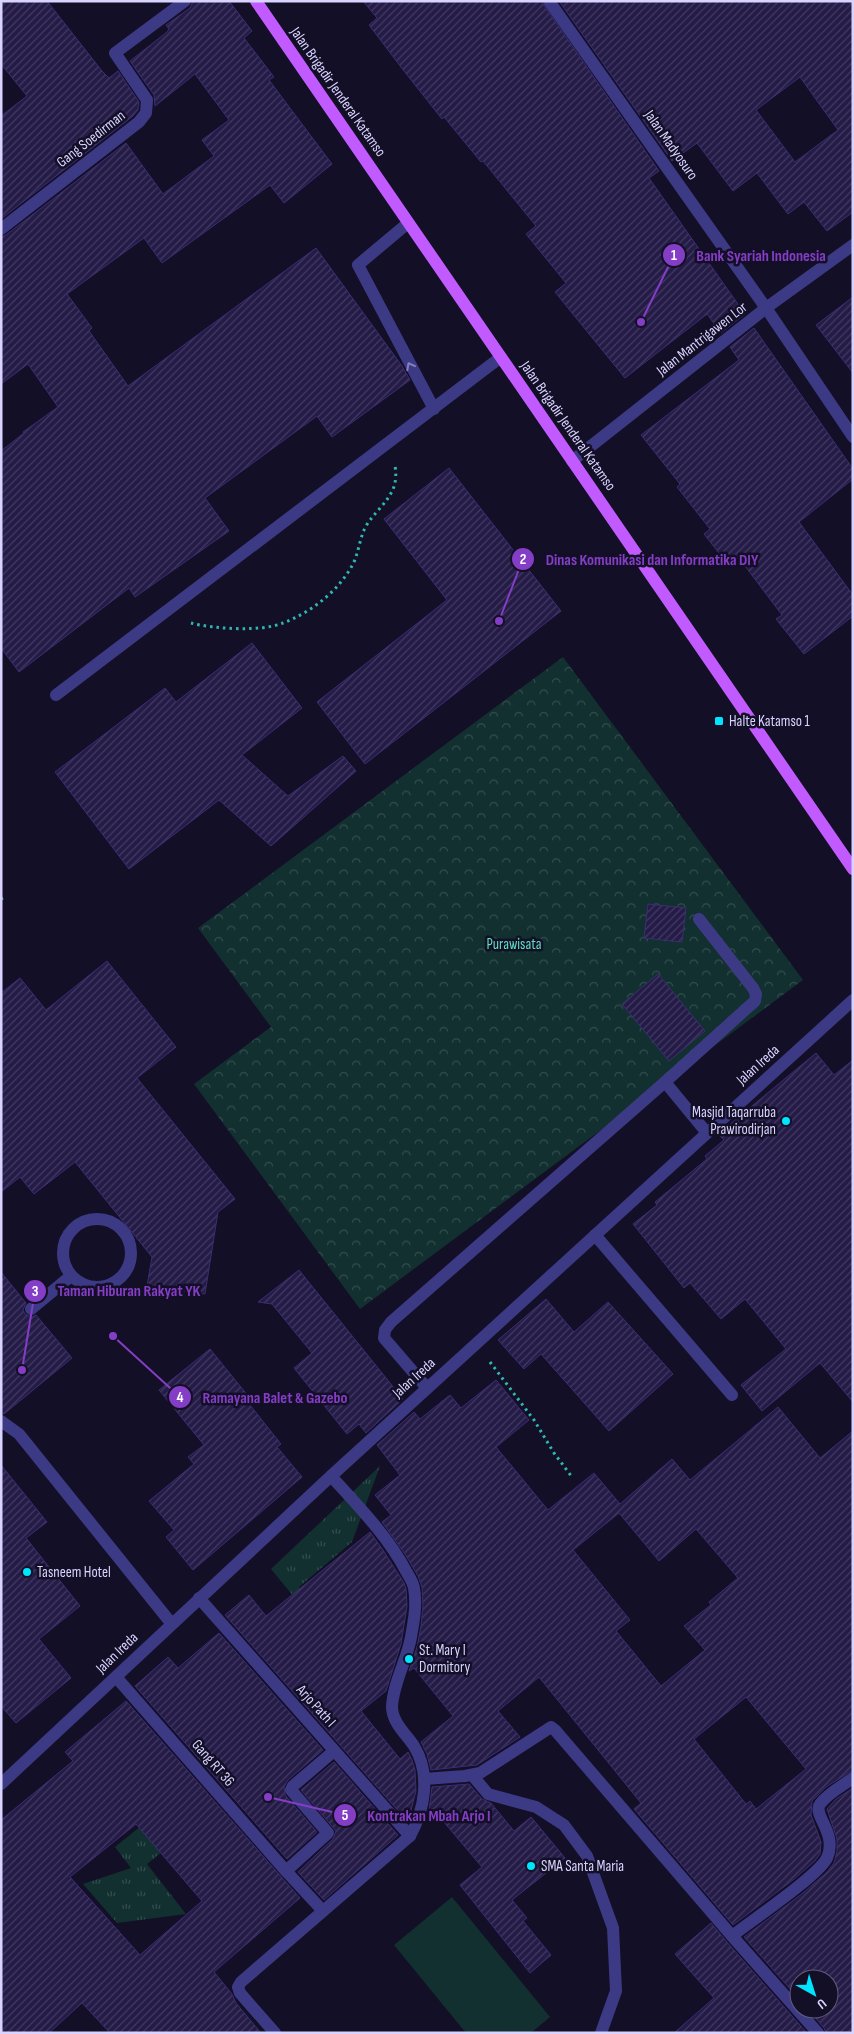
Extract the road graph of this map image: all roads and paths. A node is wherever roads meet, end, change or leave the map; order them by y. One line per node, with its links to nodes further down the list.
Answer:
1 (185, 1): 5 (street, Gang Soedirman)
2 (256, 1): 4 (main road, Jalan Brigadir Jenderal Katamso)
3 (549, 1): 7 (street, Jalan Madyosuro)
4 (408, 223): 8 (main road, Jalan Brigadir Jenderal Katamso); 9 (street, one-way to 4)
5 (1, 229)
6 (853, 244): 7 (street, Jalan Mantrigawen Lor)
7 (766, 308): 10 (street, Jalan Madyosuro); 12 (street, Jalan Mantrigawen Lor)
8 (501, 357): 9 (street); 12 (main road, Jalan Brigadir Jenderal Katamso)
9 (434, 409): 11 (street)
10 (853, 437)
11 (380, 449): 13 (street); 13 (path)
12 (572, 461): 15 (main road, Jalan Brigadir Jenderal Katamso)
13 (174, 606): 14 (street)
14 (56, 695)
15 (853, 868)
16 (700, 919): 18 (street)
17 (853, 1000): 19 (street, Jalan Ireda)
18 (665, 1082): 19 (street); 24 (street)
19 (707, 1133): 20 (street, Jalan Ireda)
20 (595, 1235): 23 (street, Jalan Ireda); 25 (street)
21 (71, 1276): 21 (street); 22 (street)
22 (31, 1308)
23 (476, 1344): 24 (street, Jalan Ireda); 28 (path)
24 (427, 1388): 27 (street, Jalan Ireda)
25 (732, 1395)
26 (1, 1421): 30 (street)
27 (331, 1476): 29 (street, Jalan Ireda); 35 (street)
28 (572, 1477)
29 (198, 1598): 30 (street, Jalan Ireda); 32 (street, Arjo Path I)
30 (171, 1623): 31 (street, Jalan Ireda)
31 (116, 1677): 36 (street, Jalan Ireda); 38 (street, Gang RT 36)
32 (334, 1751): 37 (street, Arjo Path I); 38 (street)
33 (472, 1775): 35 (street); 40 (street); 42 (street)
34 (853, 1778): 40 (street)
35 (424, 1779): 37 (street)
36 (1, 1784)
37 (410, 1836): 39 (street)
38 (286, 1871): 39 (street, Gang RT 36)
39 (323, 1911): 41 (street)
40 (732, 1936): 43 (street)
41 (275, 2033)
42 (601, 2033)
43 (818, 2033)

